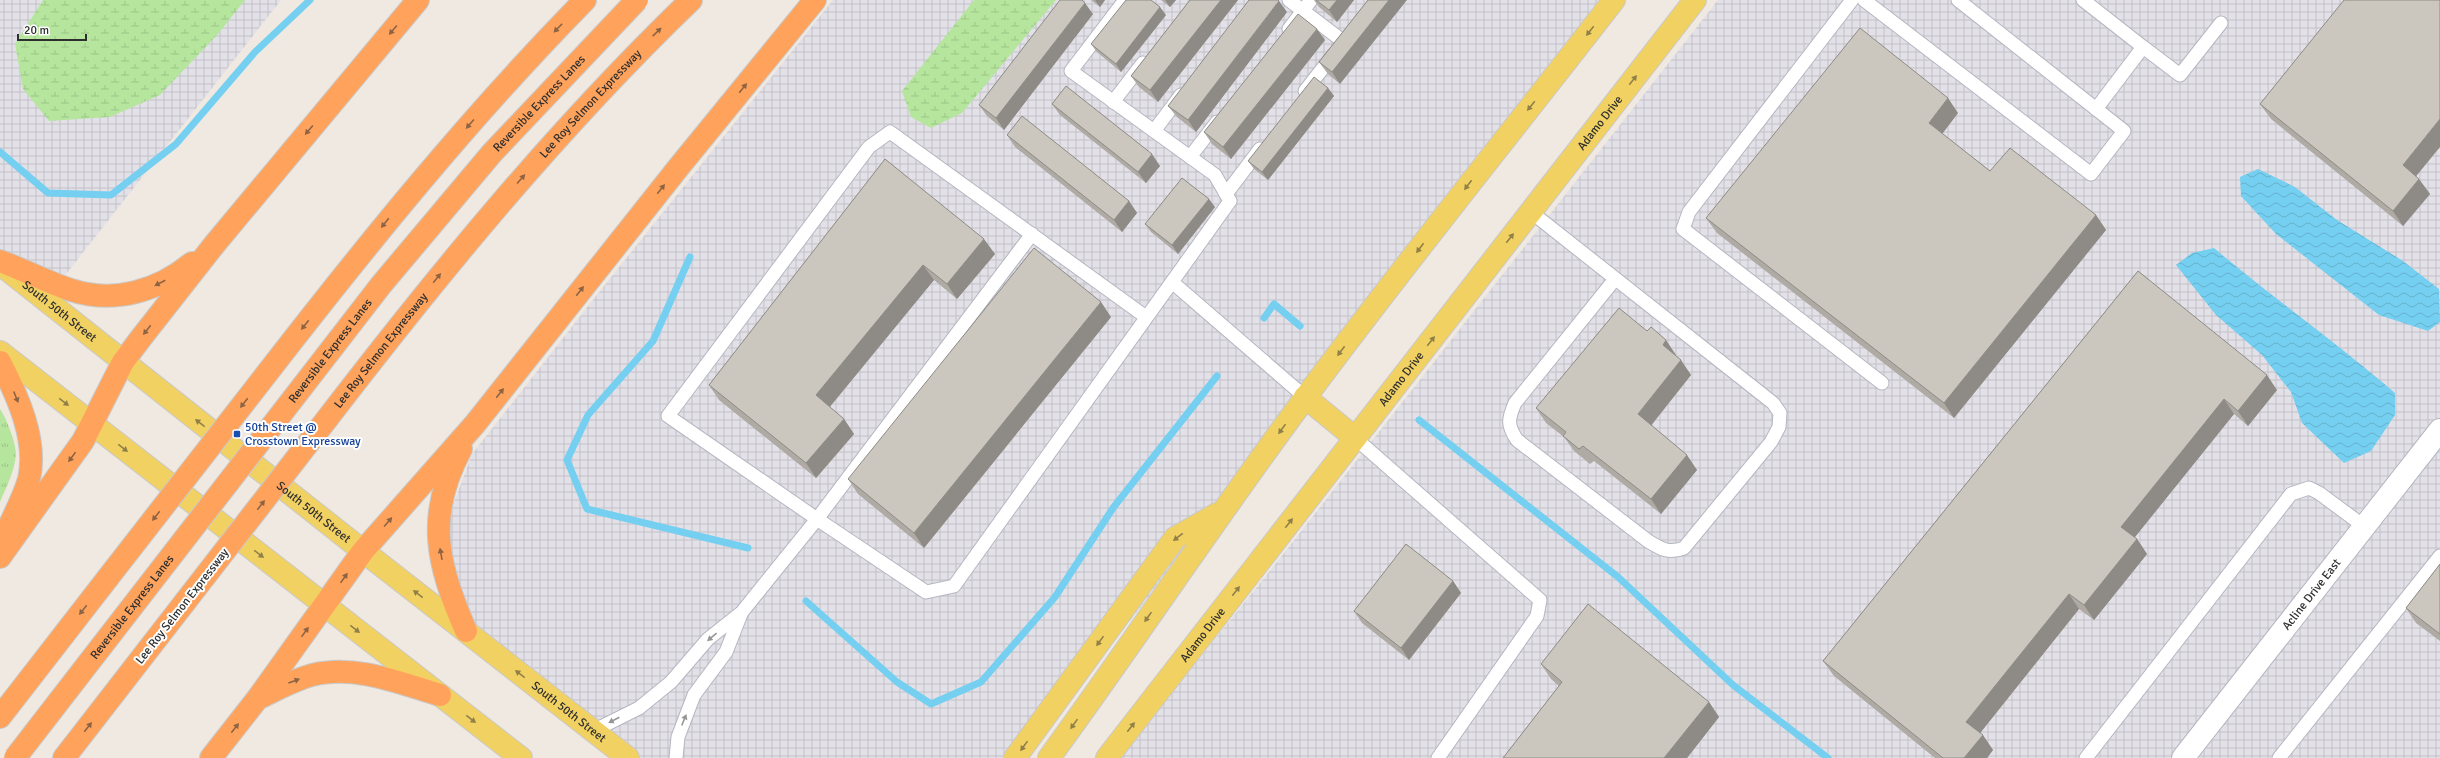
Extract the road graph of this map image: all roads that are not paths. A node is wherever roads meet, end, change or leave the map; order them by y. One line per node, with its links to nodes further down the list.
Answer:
1 (418, 0): 33 (highway, one-way to 33)
2 (585, 0): 59 (highway, one-way to 59, bridge)
3 (637, 0): 61 (highway, Reversible Express Lanes, bridge)
4 (691, 0): 62 (highway, Lee Roy Selmon Expressway, one-way to 4, bridge)
5 (815, 0): 44 (highway, one-way to 5)
6 (1125, 0): 23 (lane)
7 (1289, 0): 15 (lane)
8 (1311, 0): 15 (lane)
9 (1614, 0): 42 (main road, one-way to 42)
10 (1695, 0): 31 (main road, Adamo Drive, one-way to 10)
11 (1852, 0): 41 (lane)
12 (1864, 0): 25 (lane)
13 (1958, 0): 25 (lane)
14 (2083, 0): 20 (lane)
15 (1303, 10): 18 (lane); 19 (lane)
16 (2221, 23): 20 (lane)
17 (1353, 30): 19 (lane)
18 (1279, 41)
19 (1344, 42): 24 (lane)
20 (2143, 47): 25 (lane)
21 (1150, 54): 23 (lane)
22 (1187, 87): 27 (lane)
23 (1113, 102): 27 (lane)
24 (1296, 103)
25 (2096, 109)
26 (1223, 114): 29 (lane)
27 (1154, 131): 29 (lane)
28 (1268, 139): 30 (lane)
29 (1190, 157): 30 (lane)
30 (1226, 194): 36 (lane)
31 (1531, 212): 35 (lane); 46 (main road, Adamo Drive, one-way to 31)
32 (1032, 234): 37 (lane); 48 (lane); 48 (lane)
33 (214, 245): 34 (highway, one-way to 34); 40 (highway, one-way to 40)
34 (0, 263): 40 (main road, South 50th Street)
35 (1616, 279): 35 (lane)
36 (1172, 282): 37 (lane); 42 (lane)
37 (1146, 318): 48 (lane)
38 (0, 352): 43 (main road, one-way to 43)
39 (0, 362): 50 (highway, one-way to 50)
40 (123, 362): 43 (highway); 51 (main road, South 50th Street, one-way to 40)
41 (1882, 383)
42 (1306, 397): 46 (main road); 47 (main road, one-way to 47)
43 (93, 424): 53 (highway, one-way to 53); 54 (main road, one-way to 54)
44 (475, 424): 51 (highway, one-way to 44); 56 (highway, one-way to 44)
45 (2440, 430): 49 (street, Acline Drive East)
46 (1355, 438): 69 (main road, Adamo Drive, one-way to 46); 70 (lane)
47 (1223, 510): 67 (main road, one-way to 67); 68 (main road, one-way to 68)
48 (817, 519): 55 (lane)
49 (2365, 527): 71 (lane); 72 (street, Acline Drive East)
50 (0, 546)
51 (363, 551): 54 (highway, one-way to 51); 56 (main road, South 50th Street, one-way to 51)
52 (2440, 556): 73 (lane)
53 (0, 557)
54 (325, 605): 57 (main road, one-way to 57); 58 (highway, one-way to 54)
55 (742, 612): 60 (lane, one-way to 60); 66 (lane, one-way to 55)
56 (466, 631): 60 (main road, South 50th Street, one-way to 56)
57 (440, 695): 58 (highway, one-way to 57); 64 (main road, one-way to 64)
58 (258, 698): 63 (highway, one-way to 58)
59 (0, 717)
60 (594, 731): 65 (main road, South 50th Street)
61 (15, 758)
62 (64, 758)
63 (211, 758)
64 (521, 758)
65 (628, 758)
66 (676, 758)
67 (1015, 758)
68 (1049, 758)
69 (1107, 758)
70 (1438, 758)
71 (2086, 758)
72 (2183, 758)
73 (2279, 758)

